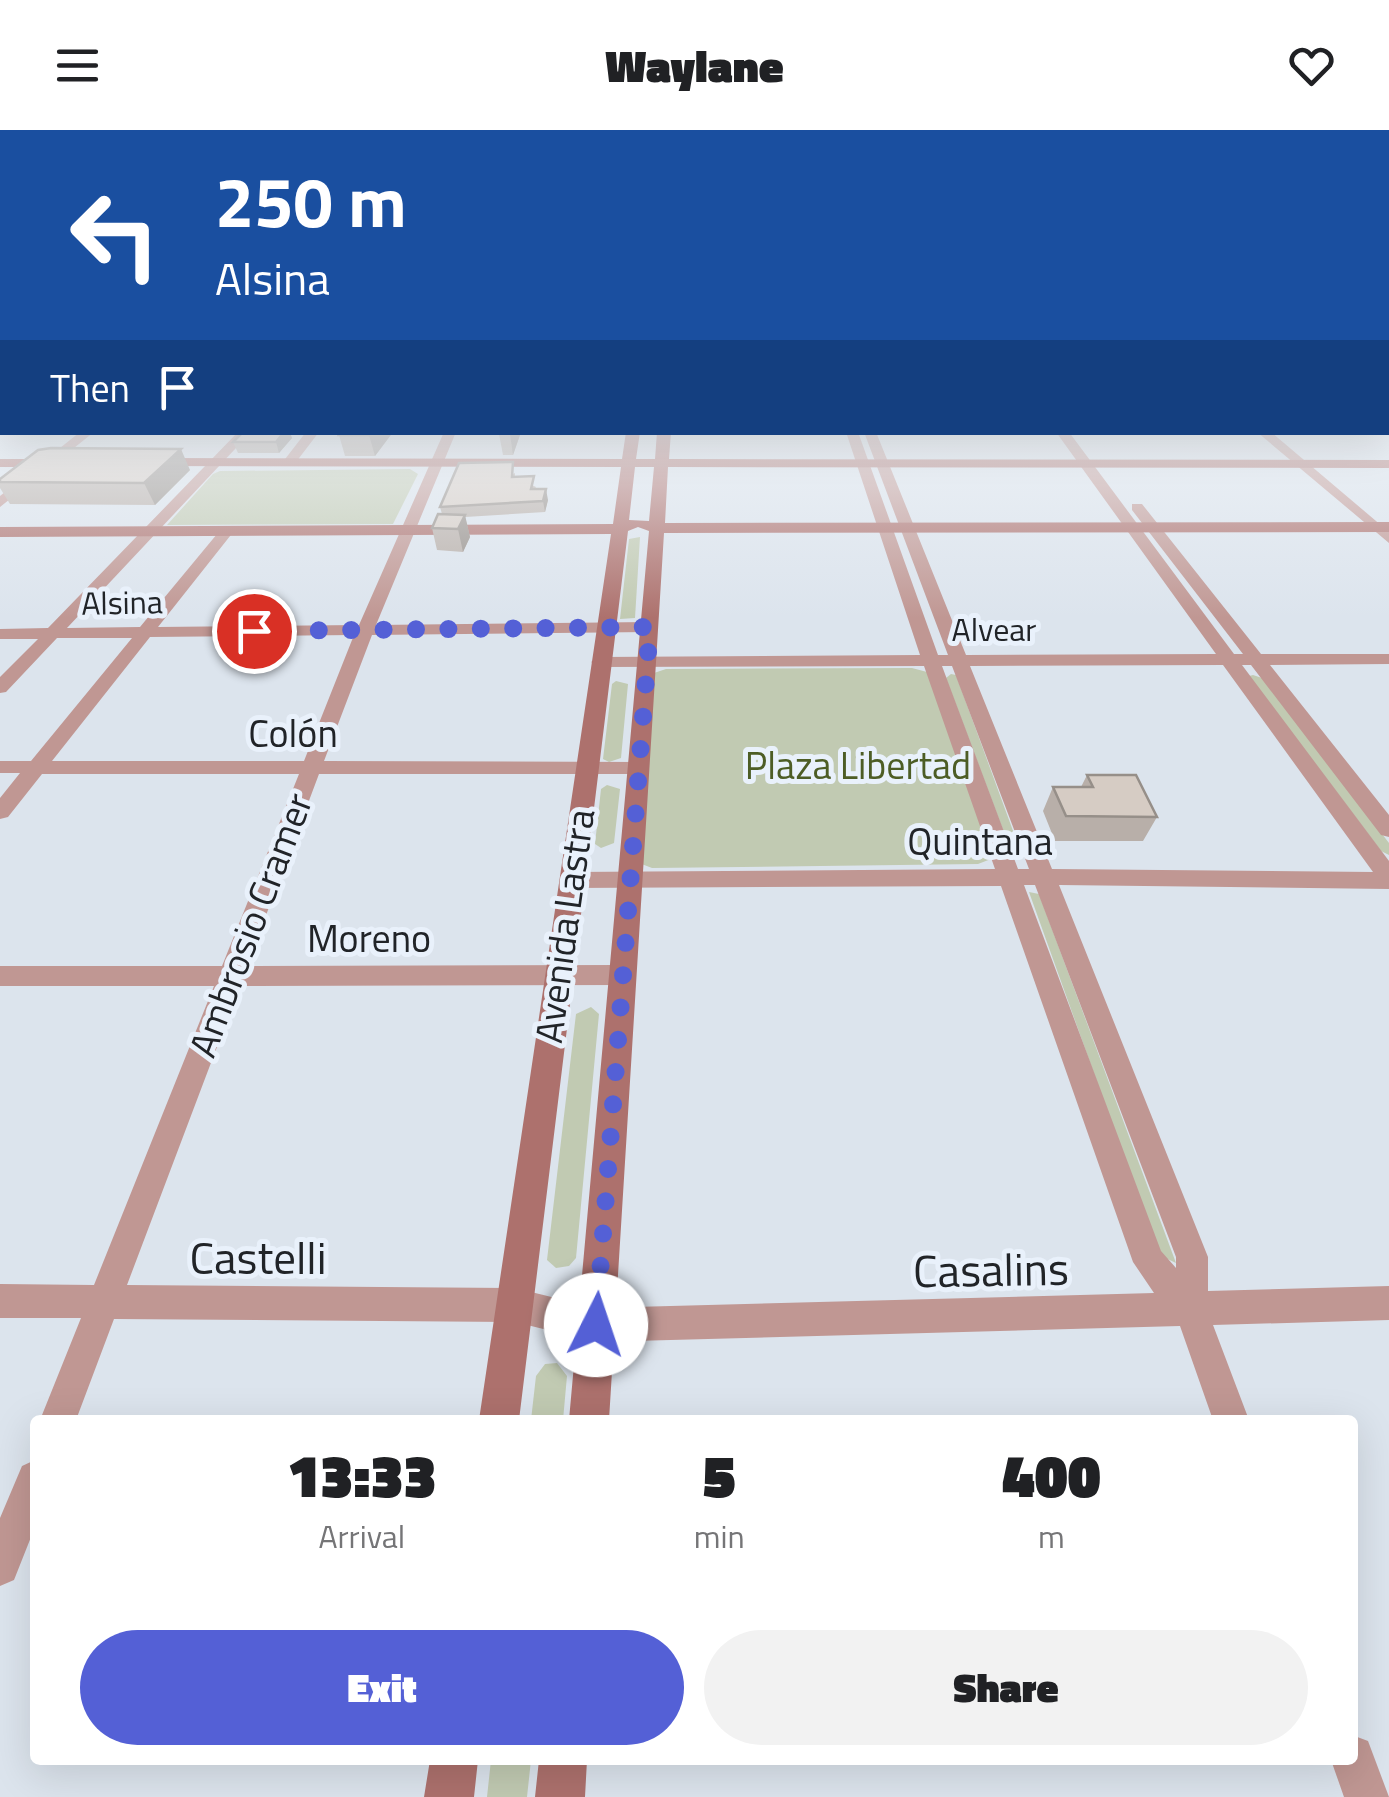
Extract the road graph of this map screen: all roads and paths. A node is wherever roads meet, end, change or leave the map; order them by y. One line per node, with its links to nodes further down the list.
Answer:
1 (49, 463): 13 (street)
2 (216, 463): 23 (street)
3 (347, 463): 4 (main road)
4 (437, 464): 5 (main road); 21 (street, Ambrosio Cramer)
5 (628, 464): 6 (main road); 15 (main road, Avenida Lastra)
6 (662, 464): 7 (main road); 16 (main road, Avenida Lastra)
7 (872, 464): 8 (main road); 17 (street)
8 (1084, 464): 9 (main road); 18 (street)
9 (1105, 464): 10 (main road); 19 (street)
10 (1300, 464): 11 (main road); 14 (street)
11 (1319, 464): 12 (main road); 14 (street)
12 (1389, 464)
13 (0, 503)
14 (1384, 525): 19 (main road); 24 (street)
15 (618, 528): 16 (main road); 21 (main road); 25 (main road, Avenida Lastra)
16 (657, 528): 17 (main road); 26 (main road, Avenida Lastra)
17 (894, 528): 18 (main road); 31 (street); 36 (street)
18 (1132, 528): 19 (main road); 32 (street)
19 (1153, 528): 33 (street)
20 (227, 531): 21 (main road); 23 (main road); 28 (street)
21 (409, 531): 27 (street, Ambrosio Cramer)
22 (0, 532): 23 (main road)
23 (150, 532): 30 (street)
24 (1389, 540)
25 (604, 627): 26 (street, Alsina); 27 (street, Alsina); 37 (main road, Avenida Lastra)
26 (650, 627): 35 (main road, Avenida Lastra)
27 (365, 630): 28 (street, Alsina); 43 (street, Ambrosio Cramer)
28 (144, 632): 30 (street, Alsina); 40 (street)
29 (0, 634): 30 (street, Alsina)
30 (52, 634): 38 (street)
31 (960, 660): 32 (street, Alvear); 36 (street, Alvear); 46 (street)
32 (1228, 660): 33 (street, Alvear); 48 (street)
33 (1256, 660): 34 (street, Alvear); 45 (street)
34 (1389, 660)
35 (647, 661): 36 (street, Alvear); 37 (street, Alvear); 42 (main road, Avenida Lastra)
36 (933, 661): 47 (street)
37 (600, 662): 41 (main road, Avenida Lastra)
38 (0, 688)
39 (0, 766): 40 (street, Colón)
40 (36, 766): 43 (street, Colón); 44 (street)
41 (586, 768): 42 (street, Colón); 43 (street, Colón); 49 (main road, Avenida Lastra)
42 (638, 768): 50 (main road, Avenida Lastra)
43 (312, 769): 53 (street, Ambrosio Cramer)
44 (0, 812)
45 (1389, 830)
46 (1045, 876): 47 (street, Quintana); 48 (street, Quintana); 59 (street)
47 (1012, 878): 50 (street, Quintana); 59 (street)
48 (1389, 879)
49 (571, 880): 50 (street, Quintana); 54 (main road, Avenida Lastra)
50 (631, 880): 51 (main road, Avenida Lastra)
51 (623, 975): 54 (street, Moreno); 60 (main road, Avenida Lastra)
52 (0, 976): 53 (street, Moreno)
53 (231, 976): 54 (street, Moreno); 56 (street, Ambrosio Cramer)
54 (558, 976): 58 (main road, Avenida Lastra)
55 (0, 1301): 56 (street, Castelli)
56 (106, 1302): 58 (street, Castelli); 61 (street, Ambrosio Cramer)
57 (1389, 1303): 59 (street, Casalins)
58 (514, 1304): 60 (street, Castelli); 62 (main road, Avenida Lastra)
59 (1191, 1310): 60 (street, Casalins); 64 (street)
60 (596, 1325): 63 (main road, Avenida Lastra)
61 (60, 1415)
62 (500, 1415)
63 (589, 1415)
64 (1229, 1415)
65 (30, 1491): 66 (street)
66 (0, 1566)
67 (453, 1765): 70 (main road)
68 (563, 1765): 71 (main road)
69 (1355, 1765): 72 (street)
70 (450, 1797)
71 (560, 1797)
72 (1367, 1797)

